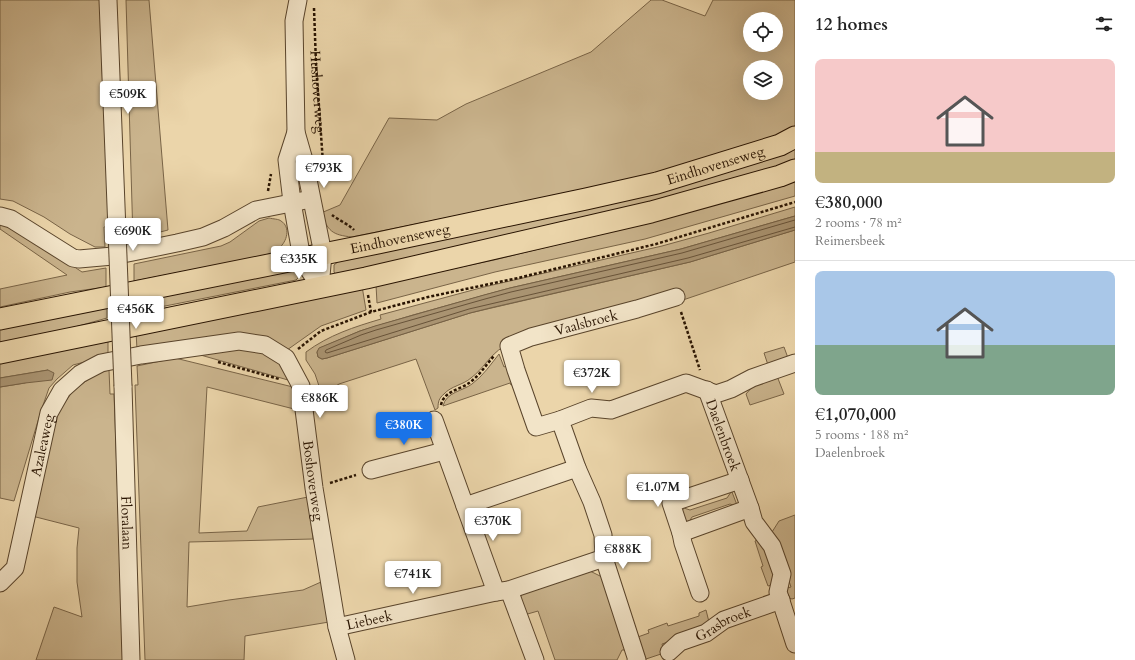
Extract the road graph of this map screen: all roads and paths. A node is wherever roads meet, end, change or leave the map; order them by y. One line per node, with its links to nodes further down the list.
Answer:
1 (108, 0): 45 (street, Floralaan, bridge)
2 (306, 2): 3 (street, Hushoverweg); 5 (path, Hushoverweg)
3 (296, 132): 7 (street, Hushoverweg); 8 (street, Hushoverweg)
4 (795, 137): 12 (main road, Eindhovenseweg)
5 (323, 166)
6 (795, 170): 15 (main road, Eindhovenseweg)
7 (311, 199): 8 (street); 13 (street, Hushoverweg)
8 (292, 202): 11 (street); 14 (street, Hushoverweg)
9 (795, 202): 18 (path)
10 (330, 210): 12 (path)
11 (0, 216)
12 (359, 247): 13 (main road, Eindhovenseweg)
13 (323, 254): 14 (main road, Eindhovenseweg); 16 (street, Hushoverweg)
14 (302, 258): 16 (street, Hushoverweg); 19 (main road, Eindhovenseweg)
15 (366, 278): 16 (main road, Eindhovenseweg); 18 (path)
16 (320, 287): 21 (main road, Eindhovenseweg)
17 (676, 297): 20 (street, Vaalsbroek); 26 (path)
18 (371, 312): 22 (path)
19 (0, 319)
20 (508, 346): 27 (path); 28 (street)
21 (0, 353)
22 (286, 358): 25 (street, Boshoverweg); 38 (street, Azaleaweg)
23 (214, 360): 25 (path)
24 (795, 363): 26 (street)
25 (301, 386): 33 (street, Boshoverweg)
26 (707, 390): 28 (street); 32 (street, Daelenbroek)
27 (434, 420): 29 (street)
28 (560, 420): 30 (street)
29 (444, 451): 31 (street); 34 (street)
30 (577, 468): 34 (street); 37 (street)
31 (371, 470): 33 (path)
32 (740, 480): 35 (street, Daelenbroek); 36 (street, Daelenbroek)
33 (314, 488): 42 (street, Boshoverweg)
34 (465, 506): 39 (street)
35 (750, 508): 36 (street); 41 (street, Daelenbroek)
36 (681, 533): 40 (street, Daelenbroek)
37 (604, 558): 39 (street, Liebeek); 48 (street)
38 (0, 583)
39 (502, 591): 42 (street, Liebeek); 47 (street)
40 (700, 593)
41 (786, 606): 43 (street, Daelenbroek); 44 (street, Grasbroek)
42 (337, 627): 46 (street, Boshoverweg)
43 (795, 644)
44 (669, 652)
45 (131, 660)
46 (346, 660)
47 (535, 660)
48 (636, 660)

